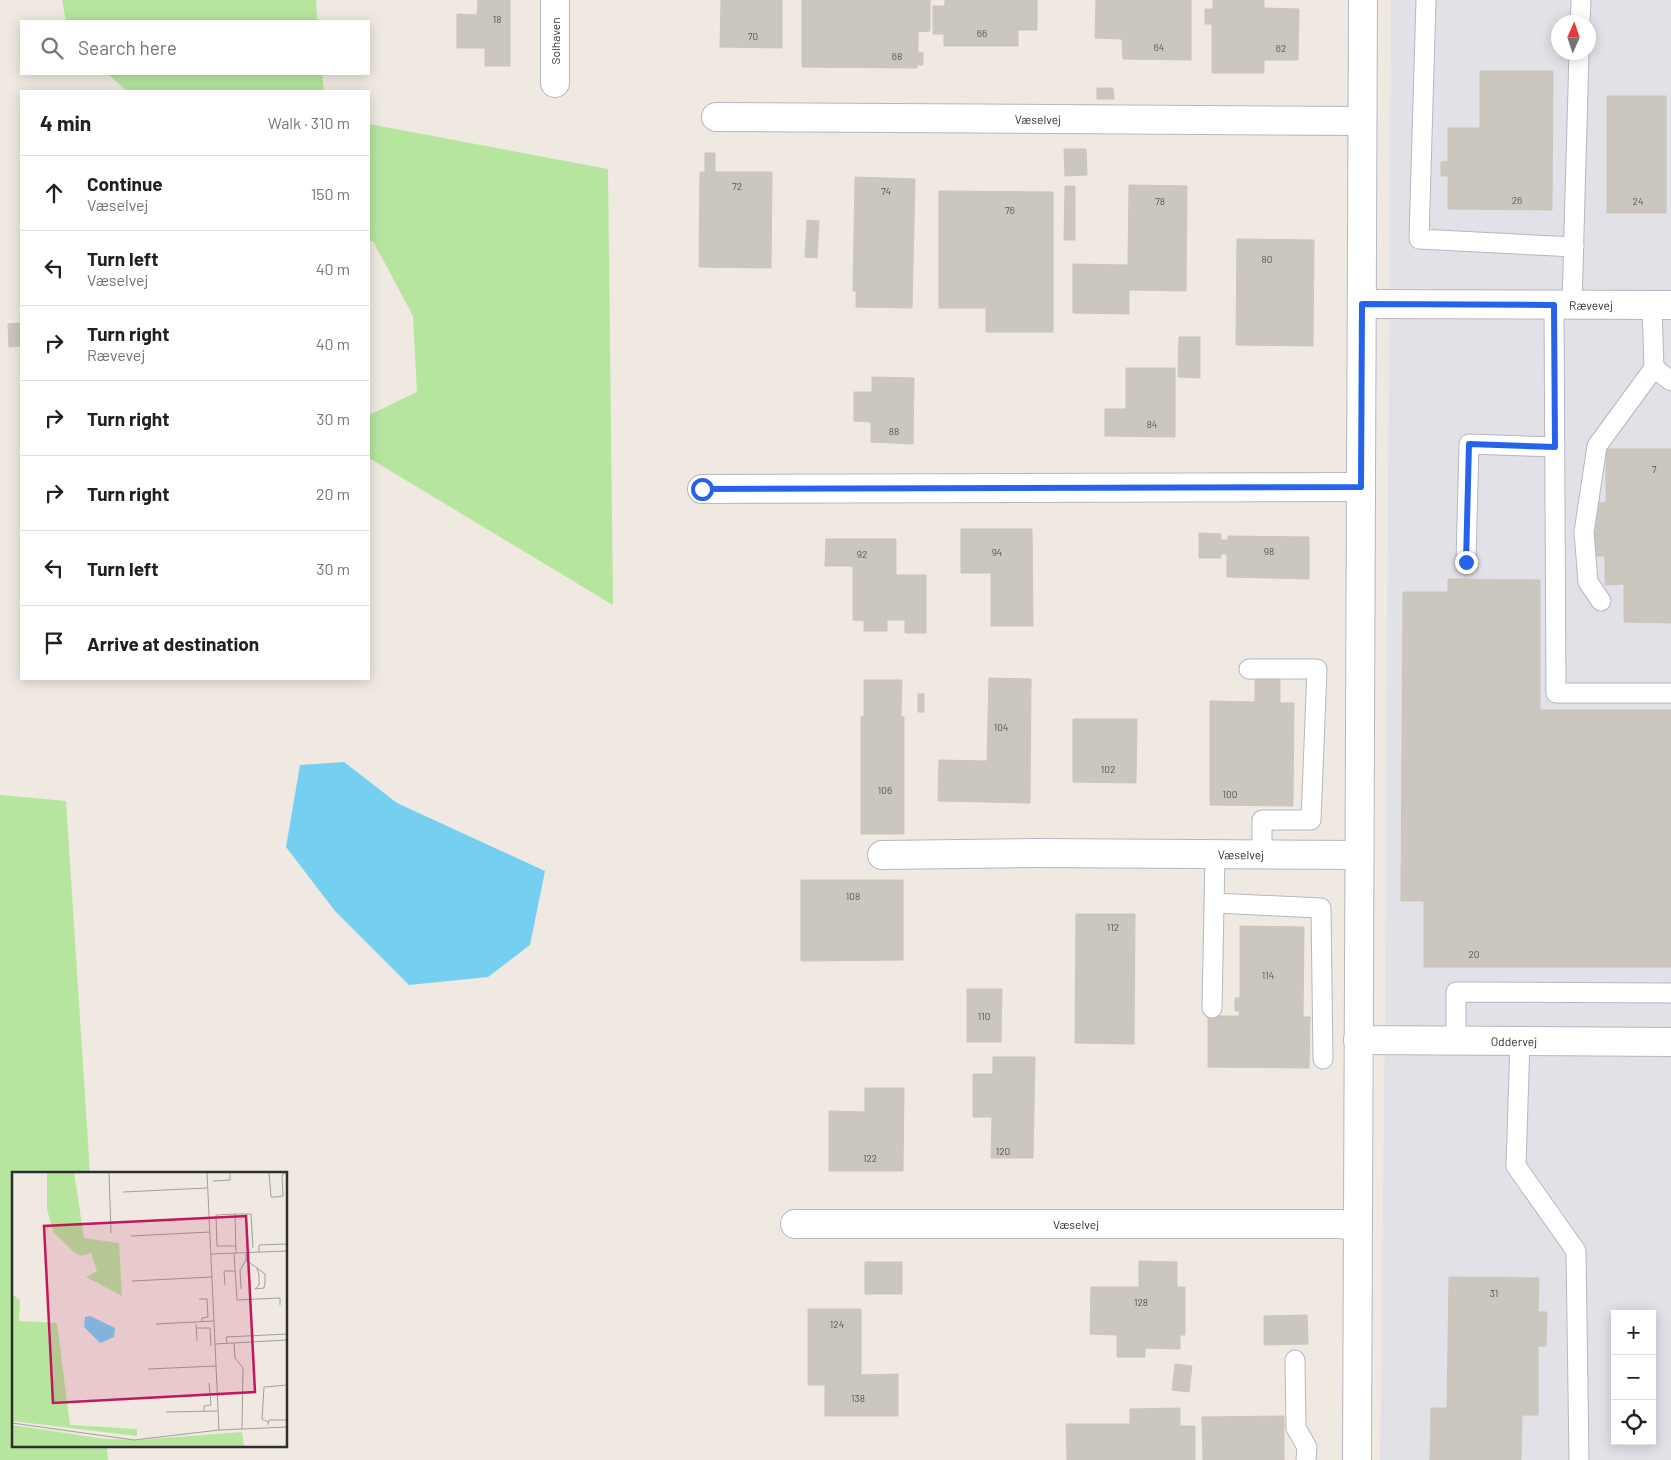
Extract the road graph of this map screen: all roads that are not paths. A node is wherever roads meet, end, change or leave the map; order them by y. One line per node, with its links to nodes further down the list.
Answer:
1 (555, 0): 7 (street, Solhaven)
2 (1363, 0): 9 (street)
3 (1426, 0): 10 (lane)
4 (1581, 0): 5 (lane)
5 (1580, 15)
6 (1579, 60): 10 (lane)
7 (554, 83)
8 (716, 116): 9 (street, Væselvej)
9 (1362, 121): 11 (street)
10 (1574, 248): 12 (lane)
11 (1362, 304): 12 (street, Rævevej); 17 (street)
12 (1563, 305): 13 (street, Rævevej); 16 (lane)
13 (1662, 305): 14 (lane)
14 (1654, 368): 15 (lane); 20 (lane)
15 (1671, 382)
16 (1555, 447): 19 (lane); 22 (lane)
17 (1361, 487): 18 (street); 26 (street)
18 (702, 489)
19 (1466, 562)
20 (1601, 602)
21 (1249, 668): 25 (lane)
22 (1671, 692)
23 (1215, 854): 24 (street, Væselvej); 25 (street, Væselvej); 27 (lane)
24 (882, 855)
25 (1262, 855): 26 (street, Væselvej)
26 (1359, 855): 30 (street)
27 (1214, 903): 29 (lane); 34 (lane)
28 (1671, 993): 31 (lane)
29 (1212, 1008)
30 (1358, 1040): 31 (street, Oddervej); 36 (street)
31 (1456, 1041): 32 (street, Oddervej)
32 (1520, 1041): 33 (street, Oddervej); 40 (lane)
33 (1671, 1042)
34 (1323, 1059)
35 (795, 1224): 36 (street, Væselvej)
36 (1357, 1226): 39 (street)
37 (1295, 1360): 38 (lane)
38 (1306, 1460)
39 (1356, 1460)
40 (1579, 1460)

